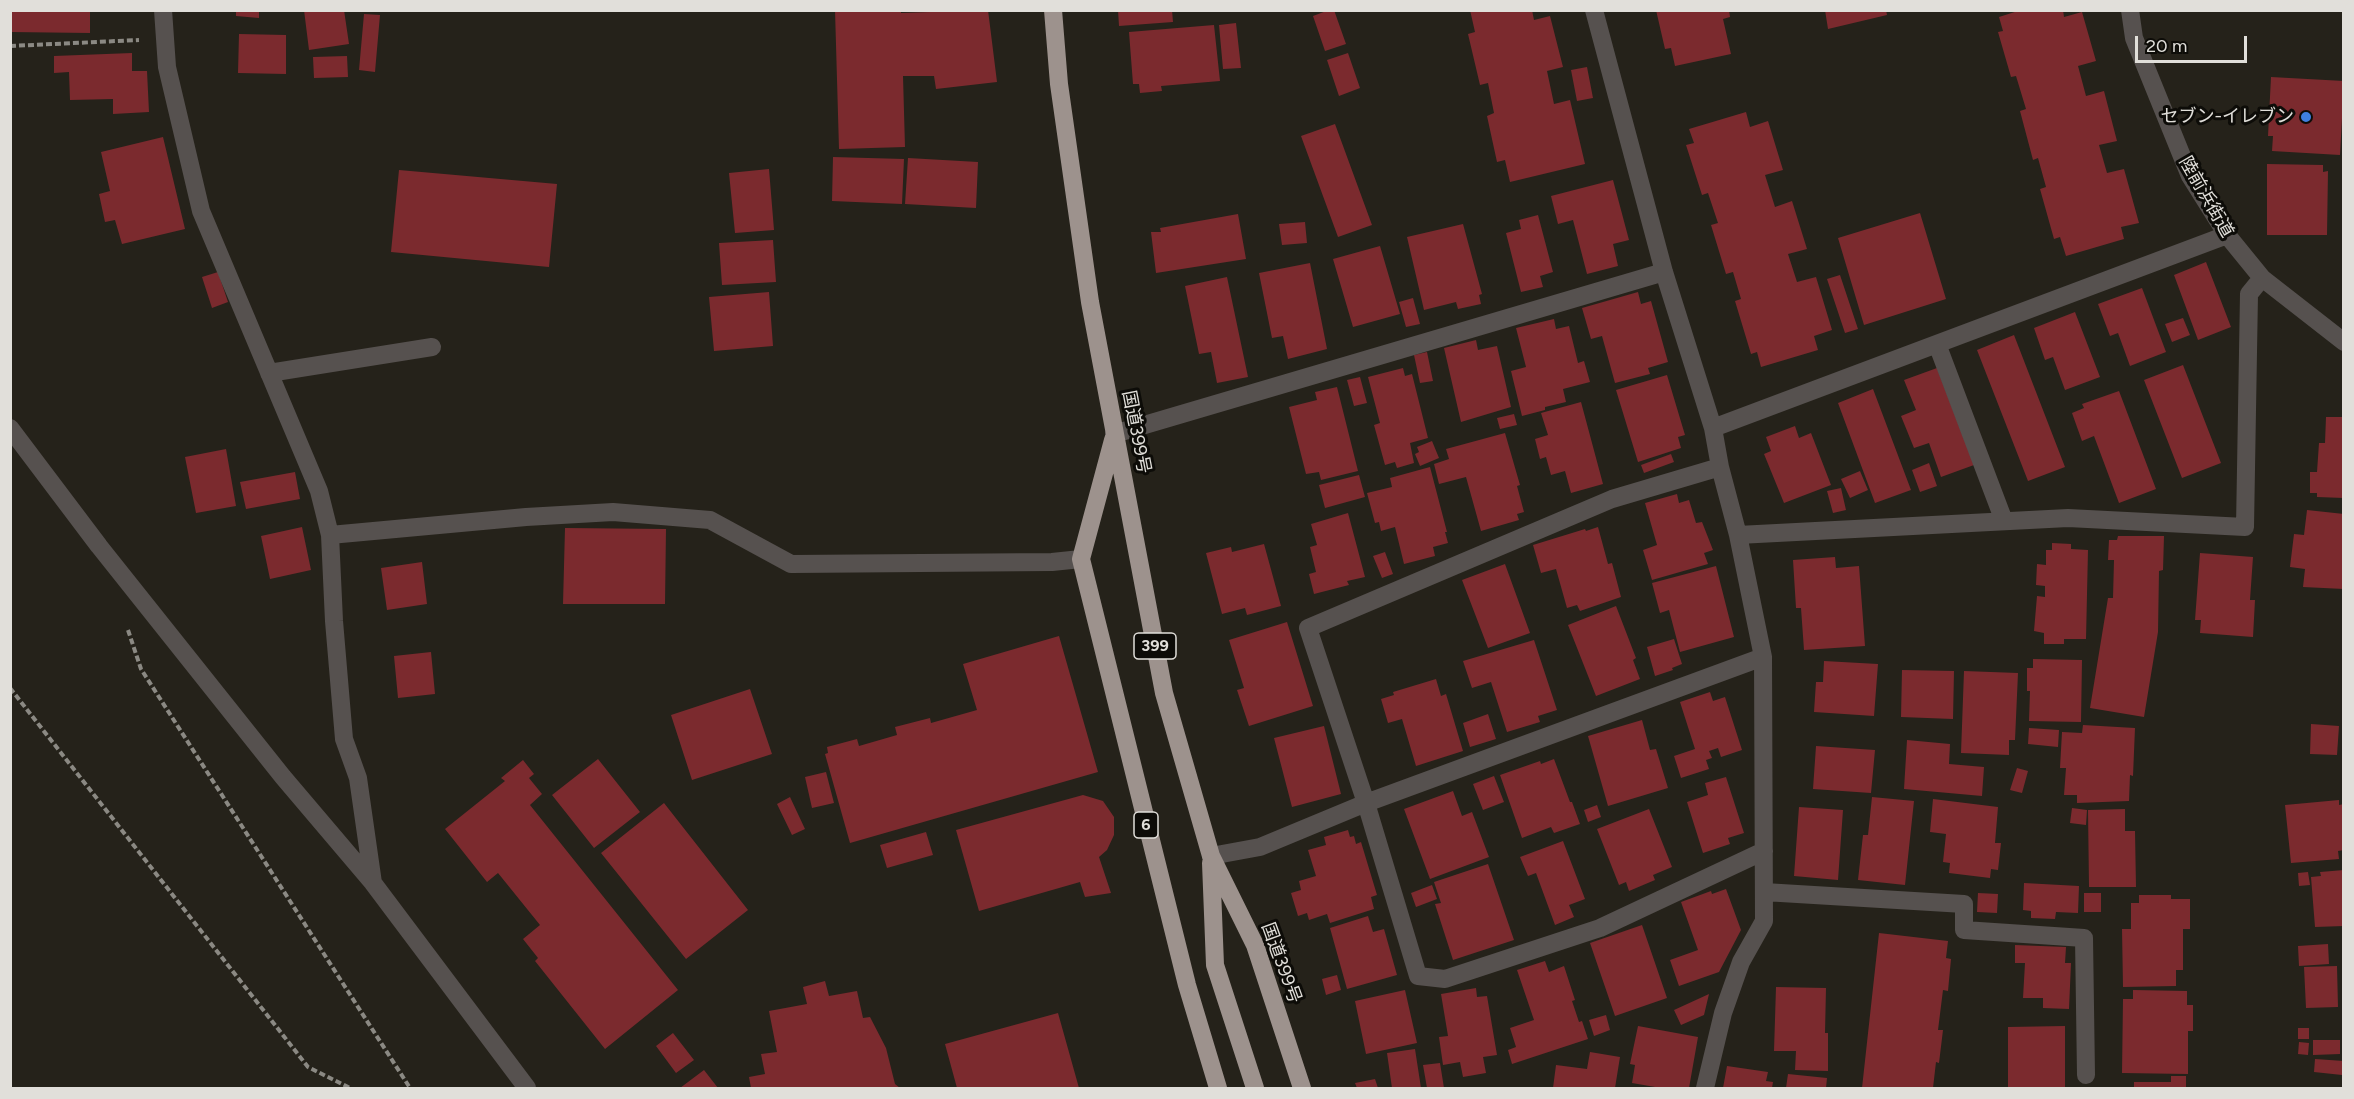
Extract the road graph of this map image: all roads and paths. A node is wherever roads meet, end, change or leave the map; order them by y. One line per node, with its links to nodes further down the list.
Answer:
1 (163, 10): 5 (street)
2 (1053, 10): 16 (highway, 国道399号 / 399)
3 (1594, 10): 8 (street)
4 (2130, 10): 7 (street, 陸前浜街道)
5 (165, 39): 6 (path); 13 (street)
6 (10, 46)
7 (2227, 235): 9 (street, 陸前浜街道); 11 (street)
8 (1664, 272): 15 (street); 16 (street)
9 (2262, 278): 10 (street, 陸前浜街道); 18 (street)
10 (2343, 342)
11 (1936, 344): 15 (street); 18 (street)
12 (432, 347): 13 (street)
13 (269, 373): 19 (street)
14 (10, 428): 28 (street)
15 (1713, 428): 17 (street)
16 (1114, 434): 21 (highway, 6); 27 (highway, 国道399号 / 399)
17 (1720, 466): 20 (street); 25 (street)
18 (2004, 521): 20 (street)
19 (330, 535): 21 (street); 28 (street)
20 (1738, 535): 23 (street)
21 (1081, 559): 34 (highway, 6)
22 (126, 624): 32 (path)
23 (1763, 657): 25 (street); 26 (street)
24 (10, 688): 31 (path)
25 (1366, 803): 26 (street); 27 (street)
26 (1764, 851): 29 (street)
27 (1210, 856): 35 (highway, 国道399号 / 399); 36 (highway, 国道399号 / 399)
28 (373, 883): 33 (street)
29 (1764, 892): 30 (street); 37 (street)
30 (2086, 1076)
31 (350, 1089)
32 (410, 1089)
33 (526, 1089)
34 (1218, 1089)
35 (1255, 1089)
36 (1302, 1089)
37 (1705, 1089)

